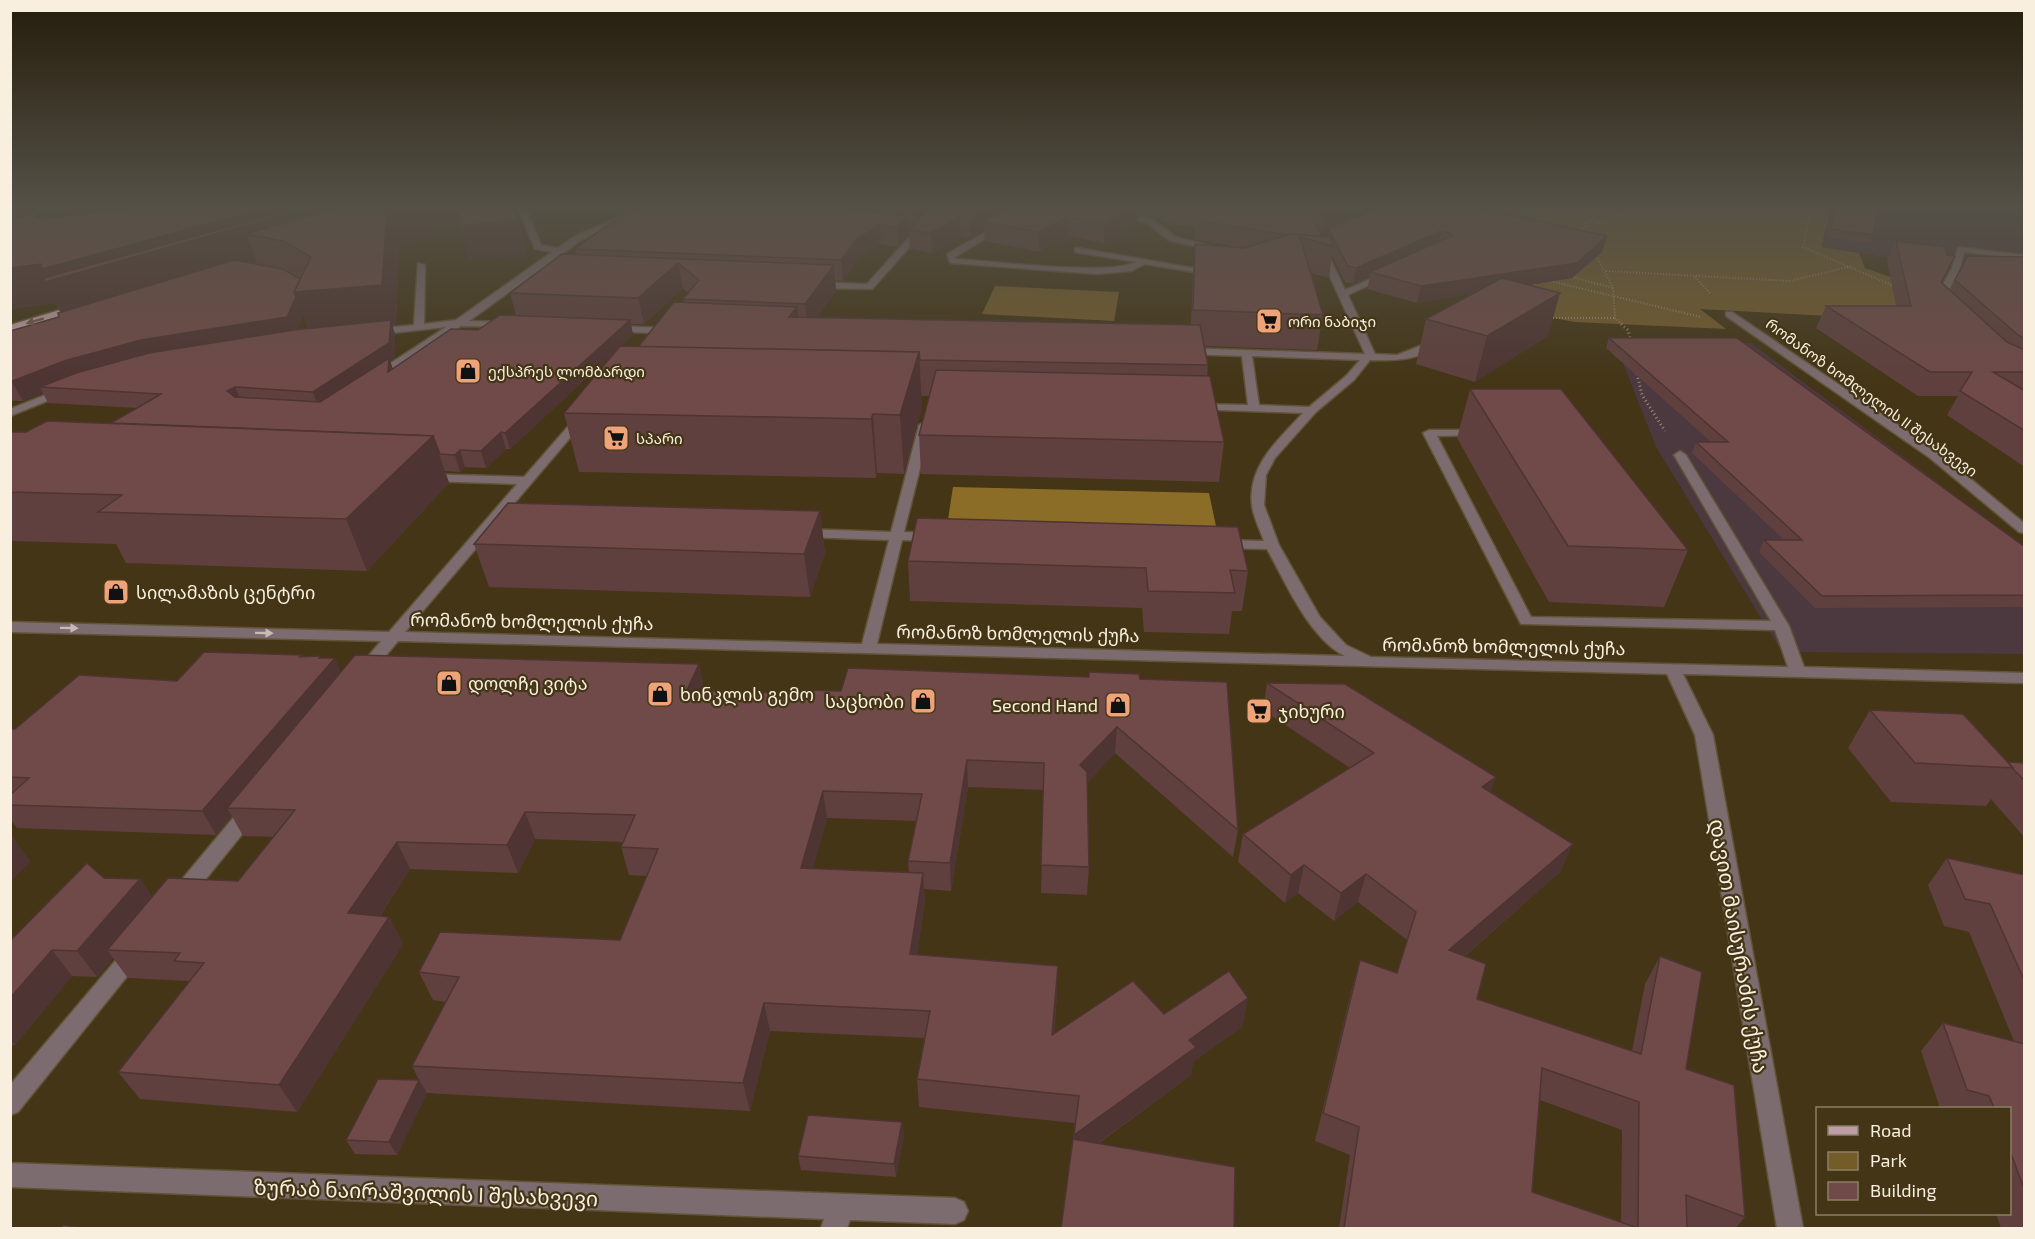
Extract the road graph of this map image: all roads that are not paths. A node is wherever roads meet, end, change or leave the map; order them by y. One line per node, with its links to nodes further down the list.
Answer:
1 (421, 265): 20 (street)
2 (537, 266): 10 (street)
3 (888, 266): 13 (street)
4 (1022, 266): 5 (street)
5 (1135, 266)
6 (1169, 266): 12 (street)
7 (1326, 266): 14 (street)
8 (1957, 266): 16 (street)
9 (1398, 270): 14 (street)
10 (528, 272): 11 (street); 18 (street)
11 (551, 273)
12 (1221, 273)
13 (811, 285)
14 (1344, 294): 30 (street)
15 (90, 304): 21 (main road, one-way to 21)
16 (1945, 309)
17 (1730, 314): 45 (street, რომანოზ ხომლელის II შესახვევი)
18 (459, 323): 19 (street); 20 (street); 31 (street)
19 (517, 325)
20 (419, 327): 24 (street)
21 (10, 328)
22 (599, 329): 23 (street)
23 (658, 331): 25 (street); 27 (street)
24 (365, 332)
25 (681, 332)
26 (1447, 337): 30 (street)
27 (644, 347)
28 (1175, 350): 29 (street)
29 (1247, 353): 30 (street); 35 (street)
30 (1367, 358): 36 (street)
31 (361, 388)
32 (69, 389): 37 (street)
33 (595, 403): 42 (street)
34 (1182, 407): 35 (street)
35 (1254, 409): 36 (street)
36 (1312, 410): 50 (street)
37 (10, 413)
38 (928, 413): 47 (street)
39 (1489, 433): 51 (street)
40 (1680, 455): 51 (street)
41 (417, 476): 42 (street)
42 (526, 481): 43 (street)
43 (489, 525): 44 (street); 53 (street)
44 (513, 525)
45 (2025, 529)
46 (789, 533): 47 (street)
47 (897, 536): 48 (street); 54 (street)
48 (944, 537)
49 (1202, 543): 50 (street)
50 (1272, 545): 55 (street)
51 (1781, 626): 57 (street)
52 (10, 627): 53 (street, რომანოზ ხომლელის ქუჩა, one-way to 53)
53 (392, 637): 54 (street, რომანოზ ხომლელის ქუჩა); 59 (street)
54 (868, 649): 55 (street, რომანოზ ხომლელის ქუჩა)
55 (1369, 662): 56 (street, რომანოზ ხომლელის ქუჩა)
56 (1673, 669): 57 (street, რომანოზ ხომლელის ქუჩა); 67 (street, დავით მაისურაძის ქუჩა)
57 (1797, 673): 58 (street, რომანოზ ხომლელის ქუჩა)
58 (2025, 678)
59 (355, 682)
60 (265, 792): 61 (street)
61 (168, 912)
62 (145, 939): 63 (street)
63 (10, 1104)
64 (10, 1175): 66 (street, ზურაბ ნაირაშვილის I შესახვევი)
65 (955, 1211): 66 (street, ზურაბ ნაირაშვილის I შესახვევი)
66 (837, 1218)
67 (1790, 1228)

